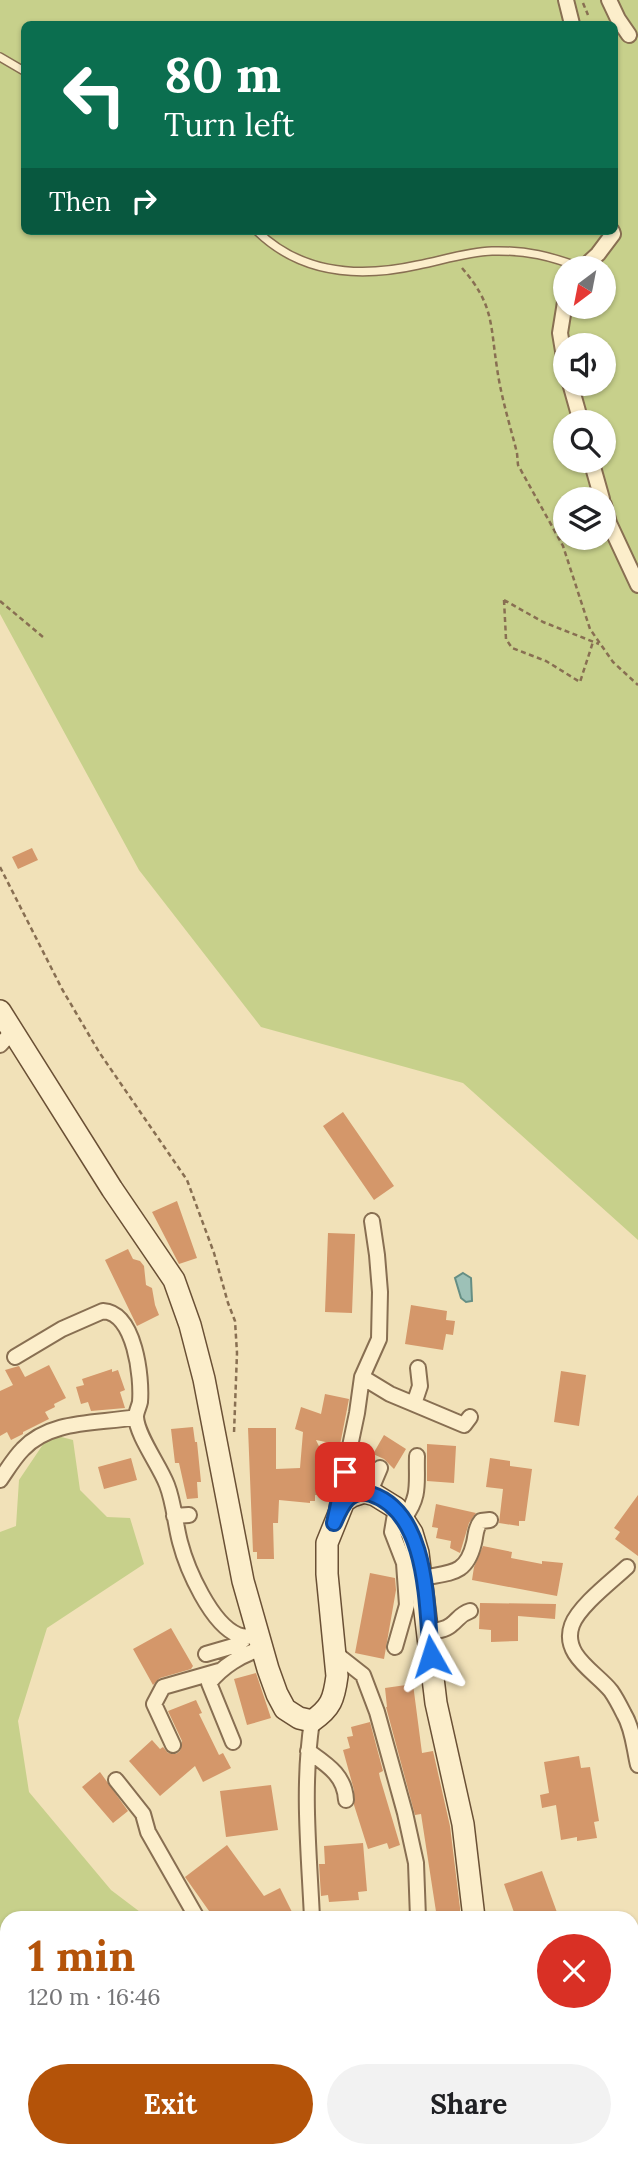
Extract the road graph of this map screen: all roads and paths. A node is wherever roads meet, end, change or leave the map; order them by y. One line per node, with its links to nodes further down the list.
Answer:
1 (566, 0): 5 (street)
2 (582, 0): 4 (path)
3 (609, 0): 6 (street)
4 (589, 15)
5 (571, 21)
6 (629, 34)
7 (0, 57): 8 (lane)
8 (21, 69)
9 (262, 235): 12 (lane)
10 (612, 235): 11 (street)
11 (596, 256)
12 (454, 257): 13 (lane); 19 (path)
13 (553, 257)
14 (616, 538): 15 (street)
15 (638, 585)
16 (0, 601): 17 (path)
17 (43, 636)
18 (593, 642): 18 (path); 19 (path)
19 (599, 644): 20 (path)
20 (638, 685)
21 (0, 867): 31 (path)
22 (0, 1011): 23 (street)
23 (6, 1039): 31 (street)
24 (372, 1221): 27 (street)
25 (15, 1357): 29 (street)
26 (418, 1368): 28 (street)
27 (362, 1377): 28 (street); 38 (street)
28 (414, 1404): 30 (street)
29 (136, 1417): 34 (street); 43 (street)
30 (470, 1417)
31 (218, 1447): 43 (street)
32 (417, 1456): 36 (street)
33 (380, 1468): 35 (street)
34 (0, 1480)
35 (369, 1494): 36 (street); 38 (street)
36 (400, 1513): 40 (street); 44 (street)
37 (490, 1520): 40 (street)
38 (334, 1523): 45 (street)
39 (627, 1567): 52 (street)
40 (422, 1578): 42 (street)
41 (470, 1611): 42 (street)
42 (428, 1632): 58 (street)
43 (256, 1640): 46 (street); 47 (street); 48 (street)
44 (395, 1647)
45 (335, 1653): 48 (street); 57 (street)
46 (206, 1654)
47 (219, 1671): 49 (street); 50 (street)
48 (312, 1721): 51 (street)
49 (233, 1742)
50 (173, 1745)
51 (308, 1751): 54 (street); 56 (street)
52 (638, 1765)
53 (116, 1780): 55 (street)
54 (346, 1800)
55 (193, 1911)
56 (312, 1911)
57 (418, 1911)
58 (473, 1911)

